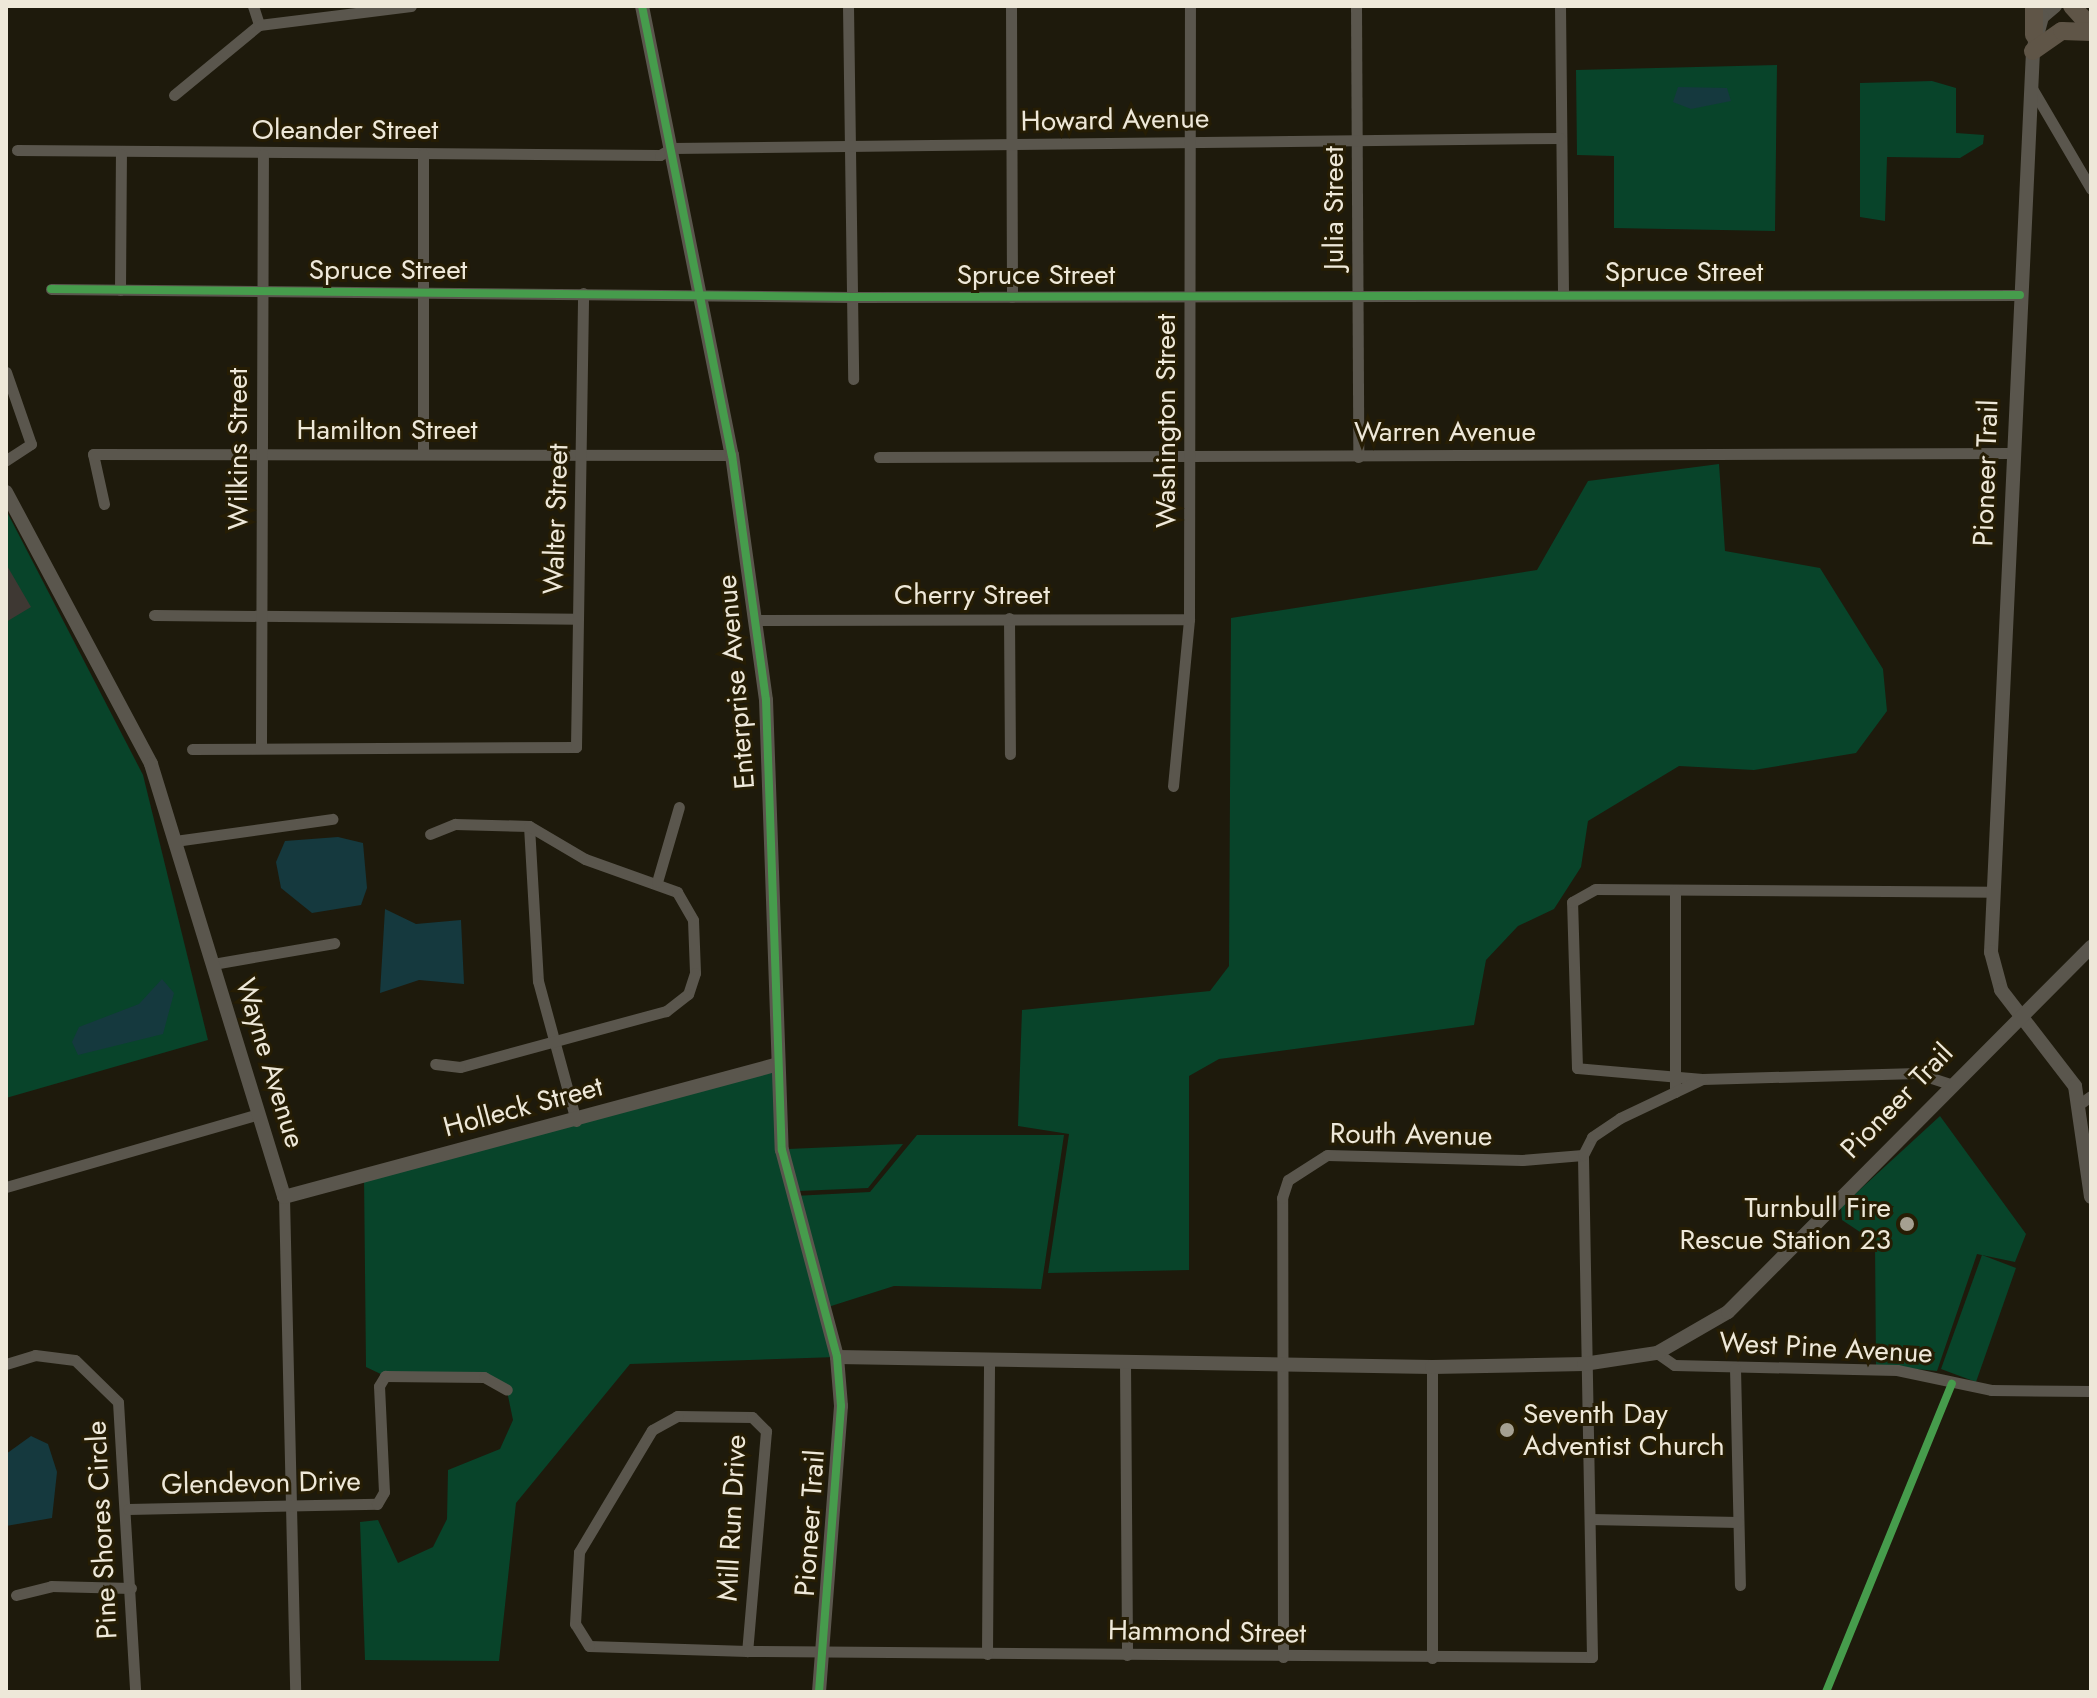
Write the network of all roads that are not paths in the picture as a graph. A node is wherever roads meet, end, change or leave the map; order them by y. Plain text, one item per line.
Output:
1 (253, 6) edge
2 (411, 6) edge
3 (642, 6) edge
4 (848, 6) edge
5 (1011, 6) edge
6 (1190, 6) edge
7 (1356, 6) edge
8 (1560, 6) edge
9 (2034, 6) edge
10 (2055, 6) edge
11 (2072, 6) edge
12 (259, 25) junction
13 (2091, 30) edge
14 (2034, 43) junction
15 (2033, 90) junction
16 (174, 95) dead end
17 (1560, 138) junction
18 (1357, 139) junction
19 (1190, 142) junction
20 (849, 146) junction
21 (1011, 146) junction
22 (672, 148) junction
23 (17, 150) dead end
24 (121, 154) junction
25 (263, 154) junction
26 (423, 154) junction
27 (2091, 189) edge
28 (51, 289) dead end
29 (120, 290) junction
30 (262, 292) junction
31 (422, 292) junction
32 (583, 293) junction
33 (1358, 294) junction
34 (1563, 294) junction
35 (704, 295) junction
36 (2020, 295) junction
37 (853, 297) junction
38 (1012, 297) junction
39 (1191, 298) junction
40 (6, 372) edge
41 (853, 379) dead end
42 (261, 453) junction
43 (583, 453) junction
44 (2012, 453) junction
45 (423, 454) junction
46 (732, 455) junction
47 (1190, 455) junction
48 (879, 457) dead end
49 (1358, 457) junction
50 (6, 460) edge
51 (6, 492) edge
52 (104, 504) dead end
53 (154, 615) dead end
54 (261, 616) junction
55 (1009, 618) junction
56 (577, 619) junction
57 (1189, 619) junction
58 (756, 620) junction
59 (261, 743) junction
60 (192, 749) dead end
61 (1010, 754) dead end
62 (1173, 786) dead end
63 (679, 807) dead end
64 (332, 819) dead end
65 (529, 826) junction
66 (430, 834) dead end
67 (175, 841) junction
68 (657, 882) junction
69 (1675, 891) junction
70 (1994, 892) junction
71 (334, 943) dead end
72 (2091, 947) edge
73 (213, 964) junction
74 (2020, 1014) junction
75 (553, 1044) junction
76 (435, 1064) dead end
77 (775, 1065) junction
78 (1675, 1074) junction
79 (1702, 1079) junction
80 (1950, 1084) junction
81 (1675, 1092) junction
82 (2086, 1099) edge
83 (256, 1115) junction
84 (576, 1121) junction
85 (1583, 1155) junction
86 (6, 1187) edge
87 (284, 1197) junction
88 (2091, 1197) edge
89 (1657, 1353) junction
90 (837, 1357) junction
91 (989, 1359) junction
92 (1125, 1361) junction
93 (6, 1364) edge
94 (1283, 1364) junction
95 (1584, 1364) junction
96 (1432, 1367) junction
97 (1735, 1368) junction
98 (507, 1390) dead end
99 (2091, 1391) edge
100 (128, 1509) junction
101 (293, 1509) junction
102 (1590, 1519) junction
103 (1738, 1522) junction
104 (1740, 1585) dead end
105 (131, 1588) junction
106 (16, 1595) dead end
107 (747, 1651) junction
108 (822, 1652) junction
109 (987, 1654) junction
110 (1127, 1655) junction
111 (1283, 1657) junction
112 (1432, 1658) junction
113 (135, 1692) edge
114 (295, 1692) edge
115 (819, 1692) edge

1 - 12 street
2 - 12 street
3 - 22 street, Enterprise Avenue
4 - 20 street
5 - 21 street
6 - 19 street, Washington Street
7 - 18 street, Julia Street
8 - 17 street
9 - 14 main road
10 - 14 street
11 - 13 main road
12 - 16 street
13 - 14 main road
14 - 15 street, Pioneer Trail
15 - 27 street
15 - 36 street, Pioneer Trail
17 - 18 street, Howard Avenue
17 - 34 street
18 - 19 street, Howard Avenue
18 - 33 street, Julia Street
19 - 21 street, Howard Avenue
19 - 39 street, Washington Street
20 - 21 street, Howard Avenue
20 - 22 street, Howard Avenue
20 - 37 street
21 - 38 street
22 - 26 street, Oleander Street
22 - 35 street, Enterprise Avenue
23 - 24 street, Oleander Street
24 - 25 street, Oleander Street
24 - 29 street
25 - 26 street, Oleander Street
25 - 30 street, Wilkins Street
26 - 31 street
28 - 29 street, Spruce Street
29 - 30 street, Spruce Street
30 - 31 street, Spruce Street
30 - 42 street, Wilkins Street
31 - 32 street, Spruce Street
31 - 45 street
32 - 35 street, Spruce Street
32 - 43 street, Walter Street
33 - 34 street, Spruce Street
33 - 39 street, Spruce Street
33 - 49 street, Julia Street
34 - 36 street, Spruce Street
35 - 37 street, Spruce Street
35 - 46 street, Enterprise Avenue
36 - 44 street, Pioneer Trail
37 - 38 street, Spruce Street
37 - 41 street
38 - 39 street, Spruce Street
39 - 47 street, Washington Street
40 - 50 street
42 - 45 street, Hamilton Street
42 - 52 street, Hamilton Street
42 - 54 street, Wilkins Street
43 - 45 street, Hamilton Street
43 - 46 street, Hamilton Street
43 - 56 street, Walter Street
44 - 49 street, Warren Avenue
44 - 70 street, Pioneer Trail
46 - 58 street, Enterprise Avenue
47 - 48 street, Warren Avenue
47 - 49 street, Warren Avenue
47 - 57 street, Washington Street
51 - 67 street, Wayne Avenue
53 - 54 street
54 - 56 street
54 - 59 street, Wilkins Street
55 - 57 street, Cherry Street
55 - 58 street, Cherry Street
55 - 61 street
56 - 59 street, Walter Street
57 - 62 street, Washington Street
58 - 77 street, Enterprise Avenue
59 - 60 street
63 - 68 street
64 - 67 street
65 - 66 street
65 - 68 street
65 - 75 street
67 - 73 street, Wayne Avenue
68 - 75 street
69 - 70 street
69 - 78 street
69 - 78 street
70 - 74 street, Pioneer Trail
71 - 73 street
72 - 74 street
73 - 83 street, Wayne Avenue
74 - 80 street, Pioneer Trail
74 - 82 street
75 - 76 street
75 - 84 street
77 - 84 street, Holleck Street
77 - 90 street, Enterprise Avenue
78 - 79 street
78 - 81 street
79 - 80 street
79 - 81 street
80 - 89 street, Pioneer Trail
81 - 85 street
82 - 88 street
83 - 86 street
83 - 87 street, Wayne Avenue
84 - 87 street, Holleck Street
85 - 94 street, Routh Avenue
85 - 95 street
87 - 101 street, Wayne Avenue
89 - 95 street, Pioneer Trail
89 - 97 street, West Pine Avenue
90 - 91 street, Pioneer Trail
90 - 108 street, Pioneer Trail
91 - 92 street, Pioneer Trail
91 - 109 street
92 - 94 street, Pioneer Trail
92 - 110 street
93 - 100 street, Pine Shores Circle
94 - 96 street, Pioneer Trail
94 - 111 street, Routh Avenue
95 - 96 street, Pioneer Trail
95 - 102 street
96 - 112 street
97 - 99 street, West Pine Avenue
97 - 103 street
98 - 101 street, Glendevon Drive
100 - 101 street, Glendevon Drive
100 - 105 street, Pine Shores Circle
101 - 114 street, Wayne Avenue
102 - 103 street
102 - 112 street, Hammond Street
103 - 104 street
105 - 106 street
105 - 113 street, Pine Shores Circle
107 - 107 street, Mill Run Drive
107 - 108 street, Mill Run Drive
108 - 109 street, Hammond Street
108 - 115 street, Pioneer Trail
109 - 110 street, Hammond Street
110 - 111 street, Hammond Street
111 - 112 street, Hammond Street

